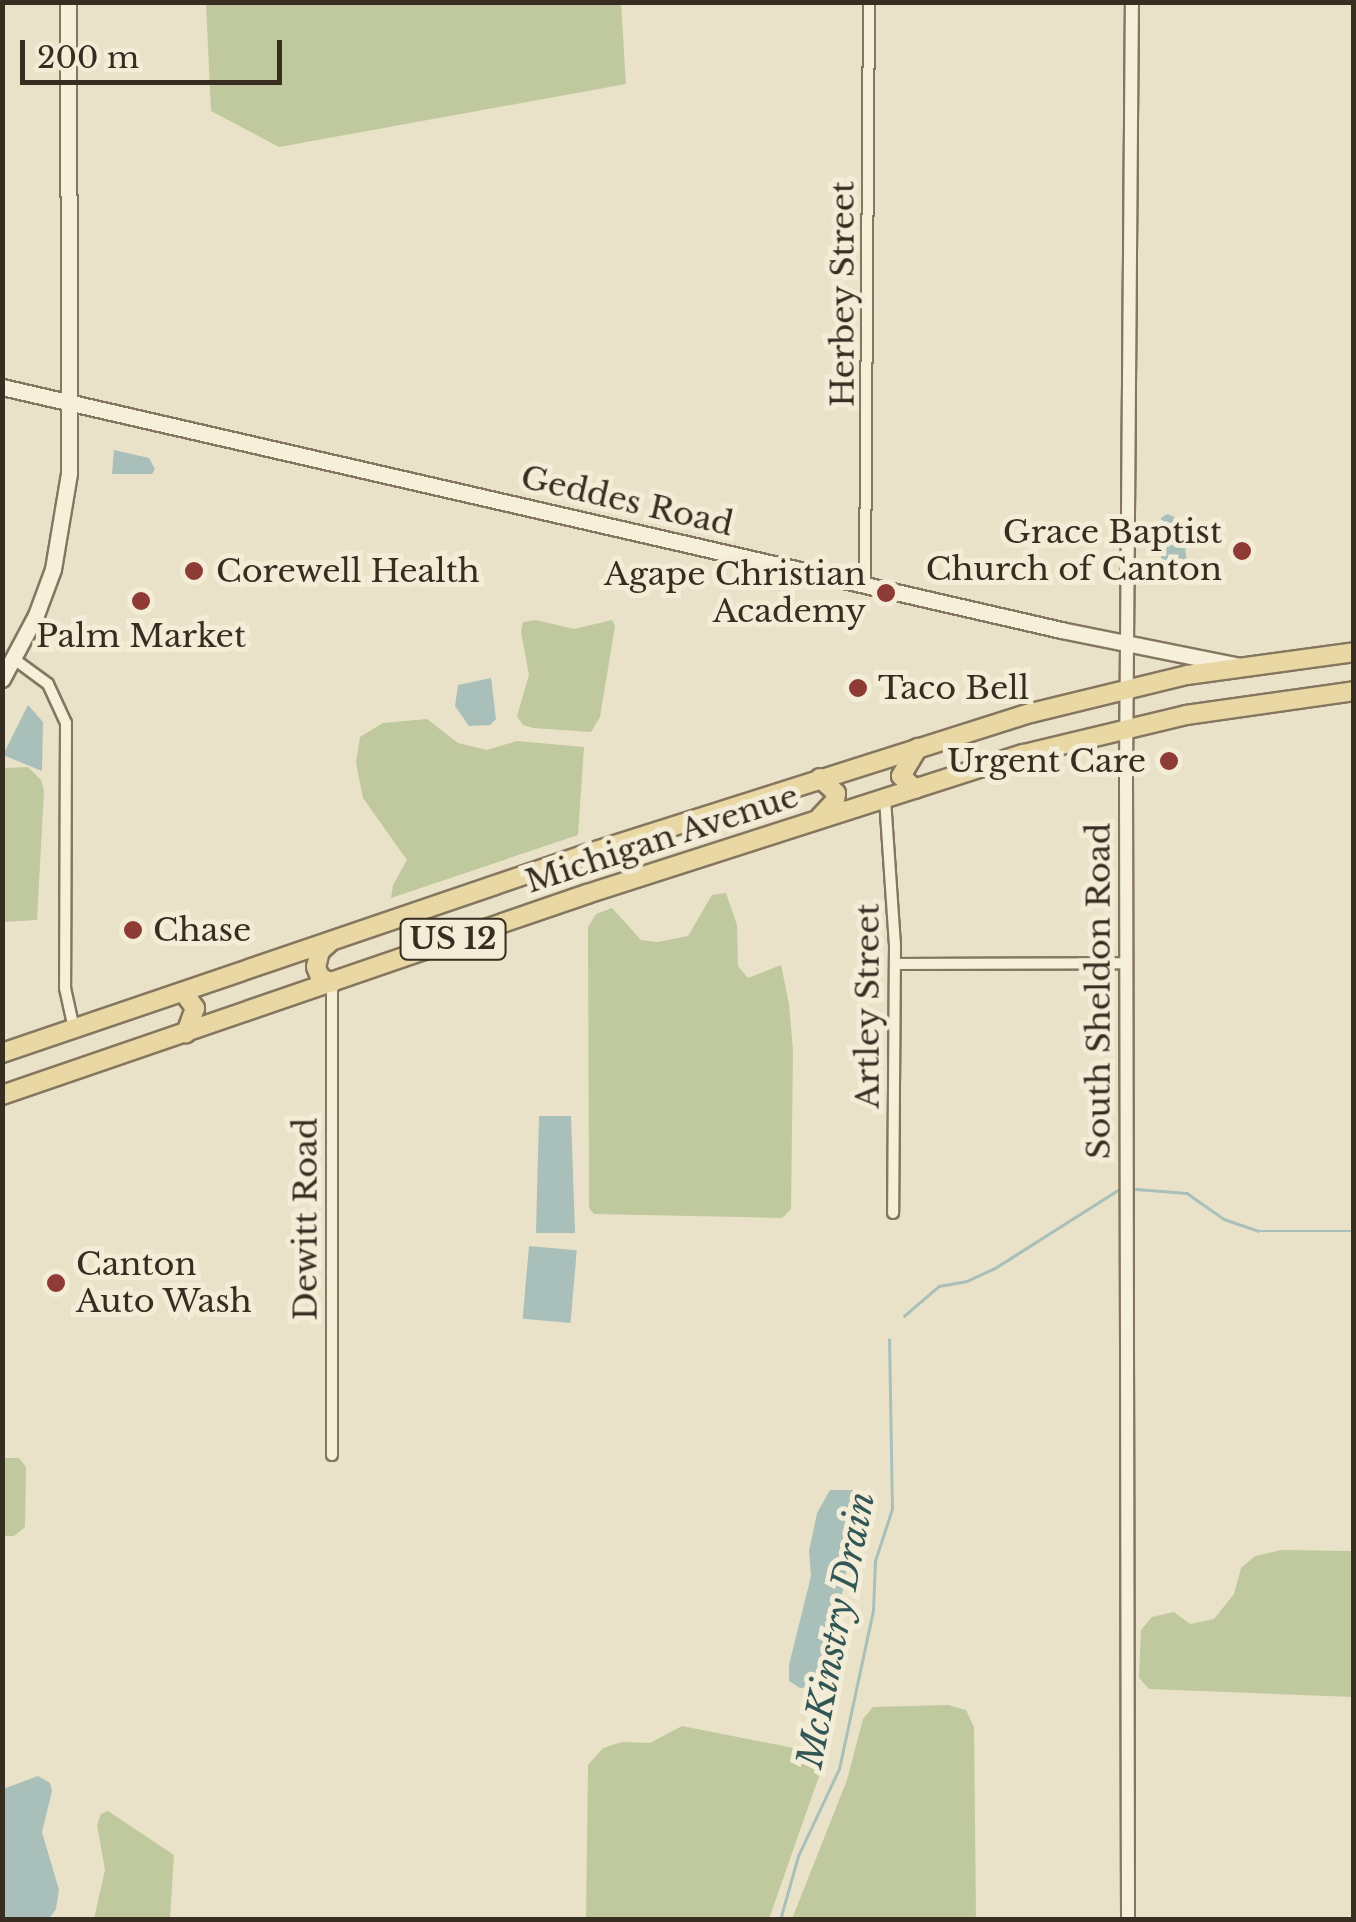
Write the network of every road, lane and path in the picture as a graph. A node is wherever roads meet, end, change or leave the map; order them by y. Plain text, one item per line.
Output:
1 (68, 2) edge
2 (869, 2) edge
3 (1132, 2) edge
4 (2, 387) edge
5 (70, 402) junction
6 (865, 585) junction
7 (1128, 644) junction
8 (1354, 652) edge
9 (14, 659) junction
10 (1240, 666) junction
11 (2, 679) edge
12 (1127, 687) junction
13 (1354, 690) edge
14 (1126, 728) junction
15 (918, 748) junction
16 (820, 778) junction
17 (915, 789) junction
18 (886, 798) junction
19 (816, 820) junction
20 (329, 943) junction
21 (1127, 963) junction
22 (895, 964) junction
23 (332, 984) junction
24 (184, 993) junction
25 (74, 1029) junction
26 (186, 1032) junction
27 (2, 1053) edge
28 (2, 1095) edge
29 (892, 1213) dead end
30 (332, 1456) dead end
31 (1128, 1920) edge

1 - 5 main road
2 - 6 street, Herbey Street
3 - 7 street, South Sheldon Road
4 - 5 main road, Geddes Road
5 - 6 main road, Geddes Road
5 - 9 main road
6 - 7 main road, Geddes Road
7 - 10 main road, Geddes Road
7 - 12 street, South Sheldon Road
8 - 10 main road, Michigan Avenue / US 12
9 - 11 main road
9 - 25 street
10 - 12 main road, Michigan Avenue / US 12
12 - 14 street, South Sheldon Road
12 - 15 main road, Michigan Avenue / US 12
13 - 14 main road, Michigan Avenue / US 12
14 - 17 main road, Michigan Avenue / US 12
14 - 21 street, South Sheldon Road
15 - 16 main road, Michigan Avenue / US 12
15 - 17 main road
16 - 19 main road
16 - 20 main road, Michigan Avenue / US 12
17 - 18 main road, Michigan Avenue / US 12
18 - 19 main road, Michigan Avenue / US 12
18 - 22 street, Artley Street
19 - 23 main road, Michigan Avenue / US 12
20 - 23 main road
20 - 24 main road, Michigan Avenue / US 12
21 - 22 street
21 - 31 street, South Sheldon Road
22 - 29 street, Artley Street
23 - 26 main road, Michigan Avenue / US 12
23 - 30 street, Dewitt Road
24 - 25 main road, Michigan Avenue / US 12
24 - 26 main road
25 - 27 main road, Michigan Avenue / US 12
26 - 28 main road, Michigan Avenue / US 12

